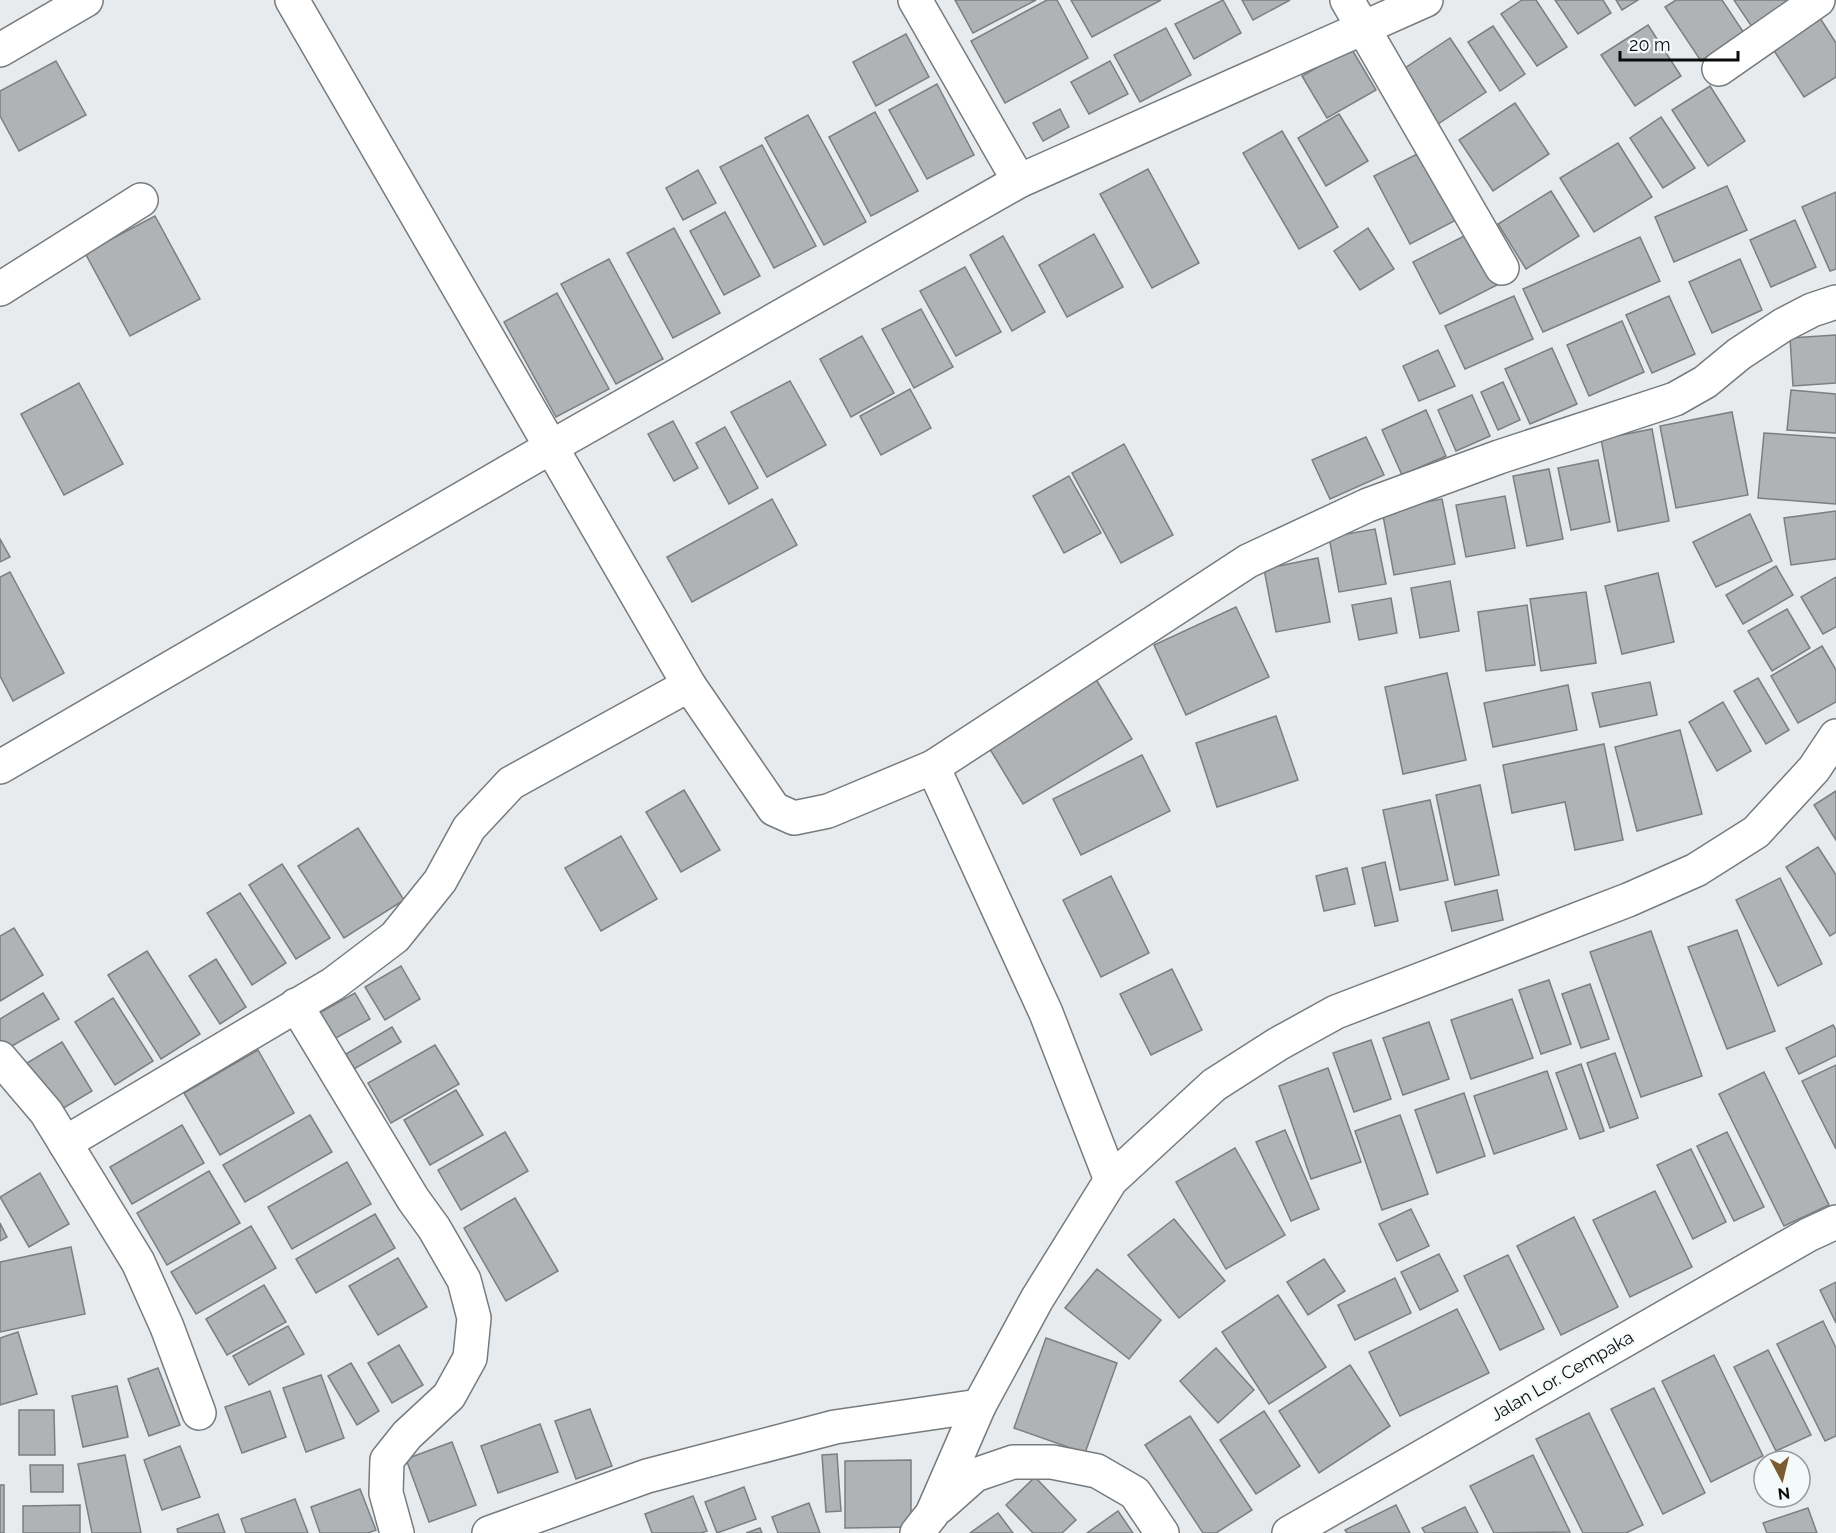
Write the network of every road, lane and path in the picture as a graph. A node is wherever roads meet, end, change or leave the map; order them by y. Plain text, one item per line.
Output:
1 (86, 0) edge
2 (292, 0) edge
3 (915, 0) edge
4 (1347, 0) edge
5 (1426, 0) edge
6 (1818, 0) edge
7 (1362, 30) junction
8 (0, 50) edge
9 (1719, 69) dead end
10 (1019, 181) junction
11 (141, 200) dead end
12 (1502, 268) dead end
13 (0, 289) edge
14 (1836, 302) edge
15 (551, 447) junction
16 (689, 685) junction
17 (1836, 736) edge
18 (0, 767) edge
19 (933, 767) junction
20 (296, 1005) junction
21 (0, 1058) edge
22 (64, 1143) junction
23 (1111, 1180) junction
24 (1836, 1222) edge
25 (979, 1406) junction
26 (199, 1413) dead end
27 (924, 1523) edge
28 (397, 1533) edge
29 (489, 1533) edge
30 (1162, 1533) edge
31 (1289, 1533) edge

1 - 8 street
2 - 15 street
3 - 10 street
4 - 7 street
5 - 7 street
6 - 9 street
7 - 10 street
7 - 12 street
10 - 15 street
11 - 13 street
14 - 19 street
15 - 16 street
15 - 18 street
16 - 19 street
16 - 20 street
17 - 23 street
19 - 23 street
20 - 22 street
20 - 28 street
21 - 22 street
22 - 26 street
23 - 25 street
24 - 31 street, Jalan Lor. Cempaka
25 - 27 street
25 - 29 street
27 - 30 street

